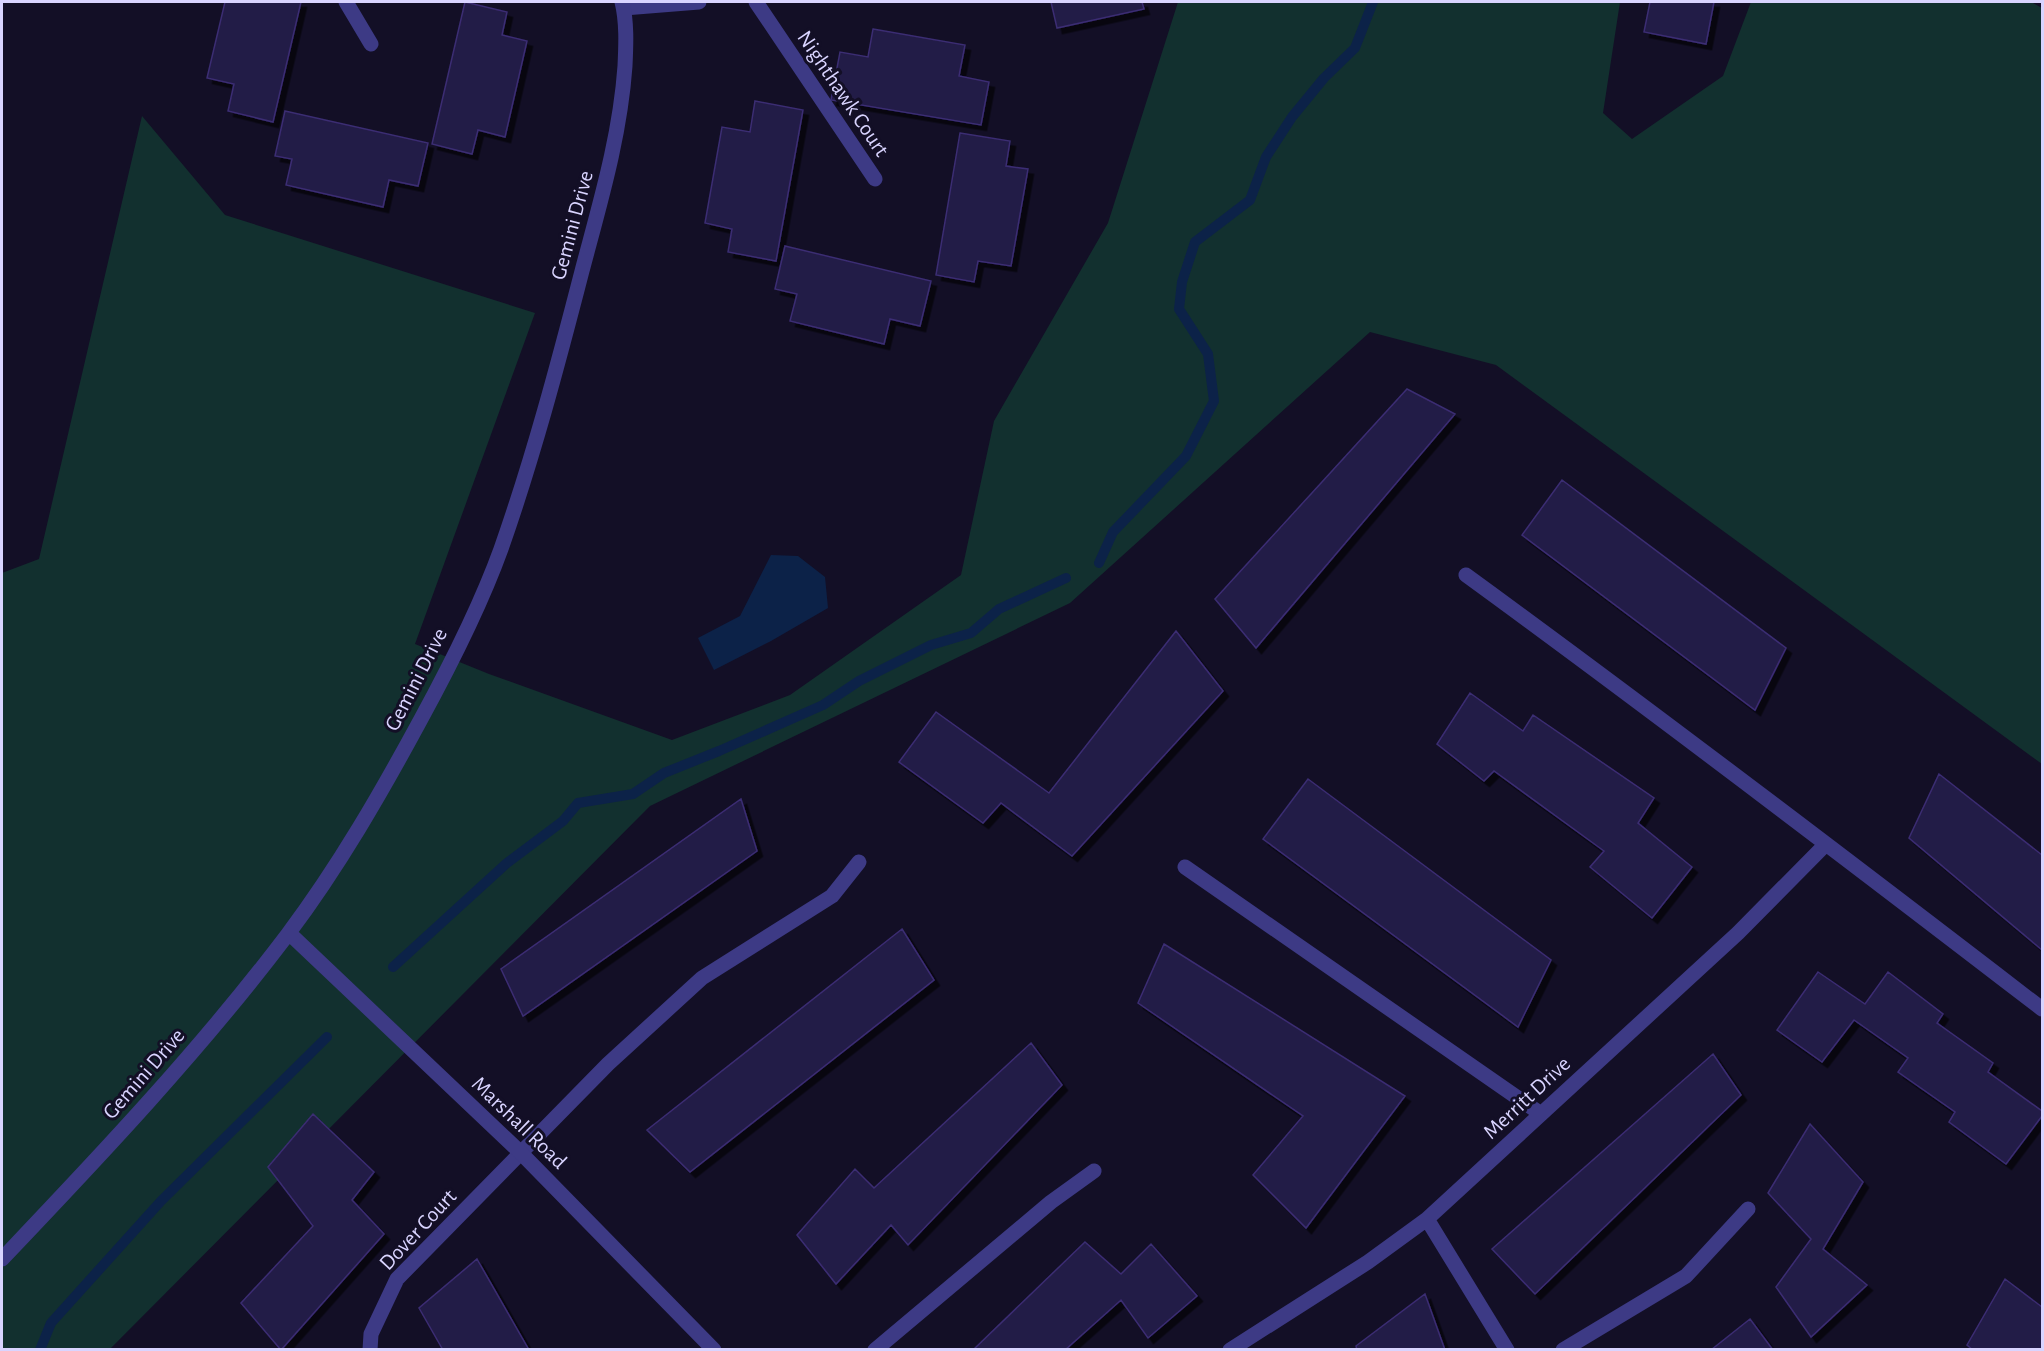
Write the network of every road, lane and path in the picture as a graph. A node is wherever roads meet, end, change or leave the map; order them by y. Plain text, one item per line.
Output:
1 (346, 2) edge
2 (699, 2) edge
3 (756, 2) edge
4 (623, 5) edge
5 (371, 44) dead end
6 (875, 179) dead end
7 (1466, 575) dead end
8 (1826, 844) junction
9 (859, 862) dead end
10 (1185, 867) dead end
11 (289, 933) junction
12 (2043, 1009) edge
13 (1541, 1114) junction
14 (521, 1153) junction
15 (1094, 1171) dead end
16 (1748, 1209) dead end
17 (1427, 1219) junction
18 (2, 1259) edge
19 (370, 1350) edge
20 (714, 1350) edge
21 (875, 1350) edge
22 (1230, 1350) edge
23 (1507, 1350) edge
24 (1563, 1350) edge

1 - 5 street
2 - 4 street
3 - 6 street, Nighthawk Court
4 - 11 street, Gemini Drive
7 - 8 street
8 - 12 street
8 - 13 street, Merritt Drive
9 - 14 street, Dover Court
10 - 13 street
11 - 14 street, Marshall Road
11 - 18 street, Gemini Drive
13 - 17 street, Merritt Drive
14 - 19 street, Dover Court
14 - 20 street, Marshall Road
15 - 21 street
16 - 24 street
17 - 22 street, Merritt Drive
17 - 23 street

